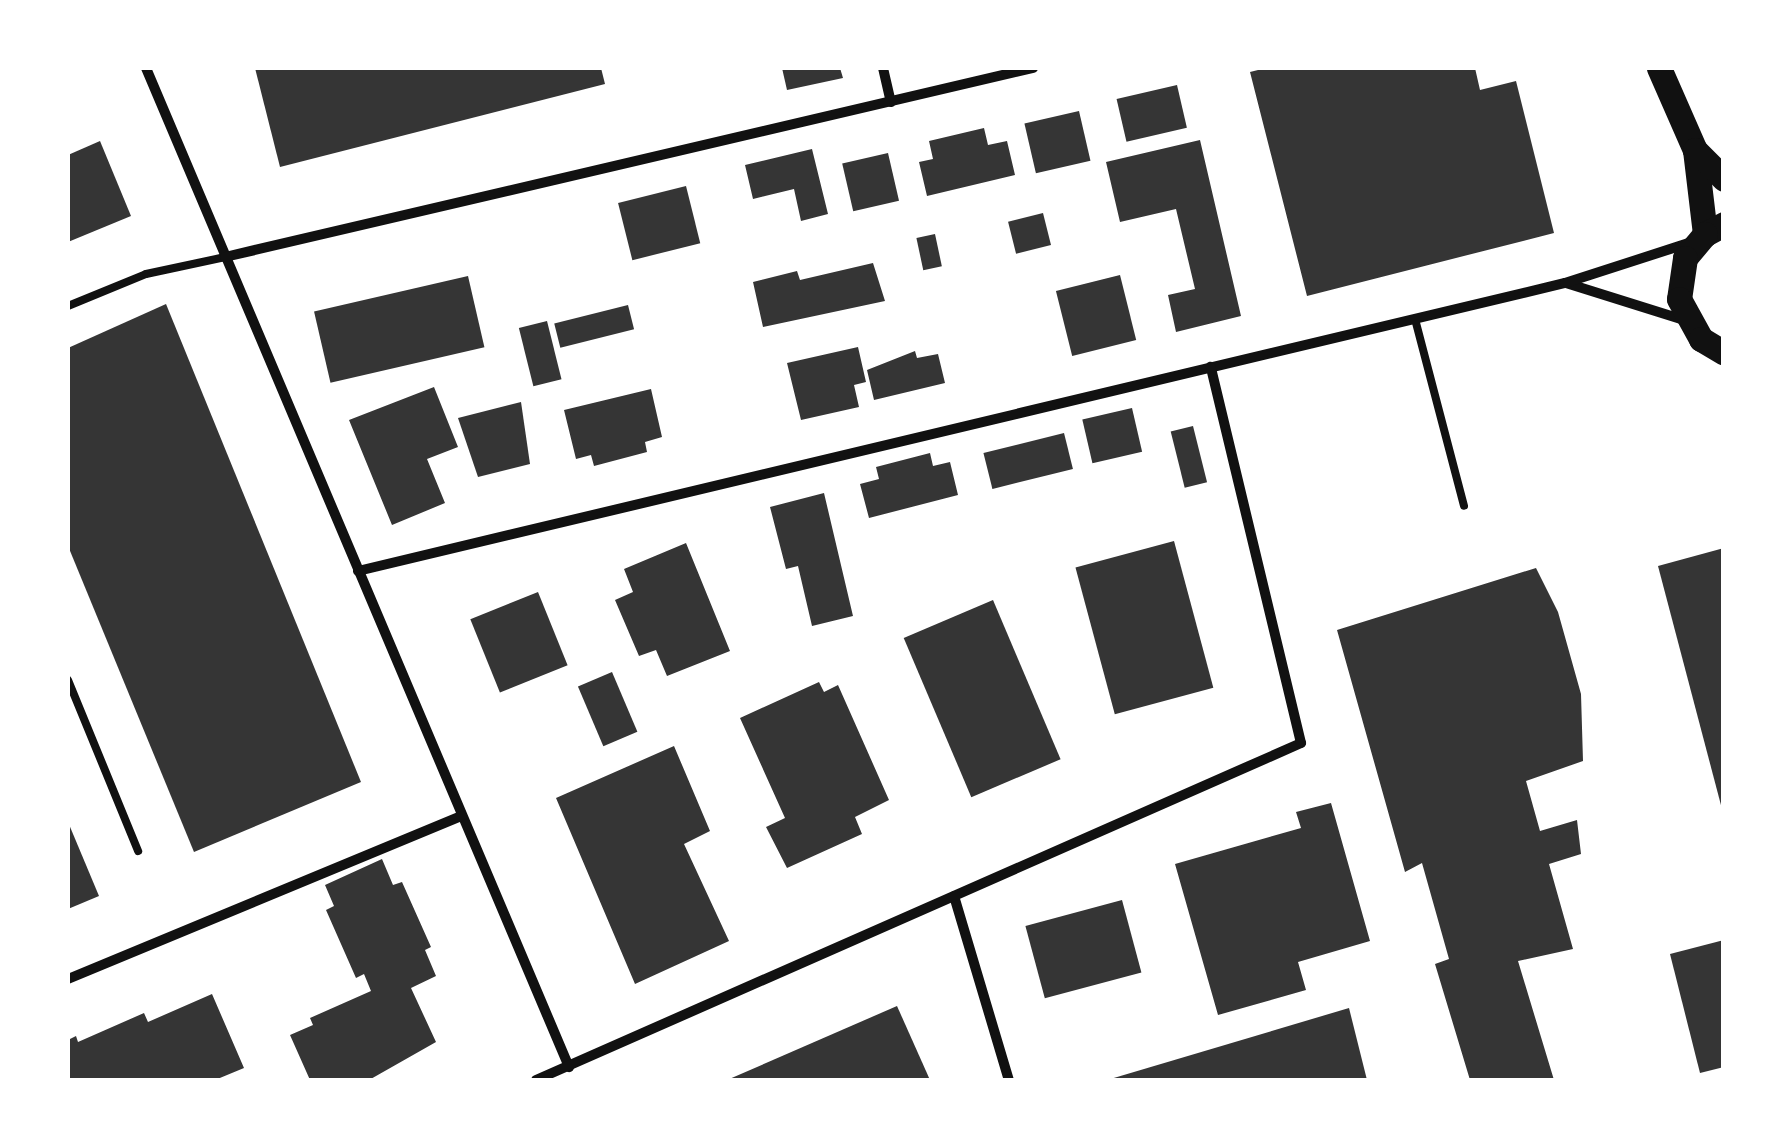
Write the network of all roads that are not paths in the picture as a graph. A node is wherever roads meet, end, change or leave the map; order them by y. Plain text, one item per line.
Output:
1 (146, 68) edge
2 (883, 68) edge
3 (1033, 68) edge
4 (1659, 68) edge
5 (891, 102) junction
6 (1696, 150) junction
7 (1724, 179) edge
8 (1709, 233) edge
9 (226, 257) junction
10 (1565, 283) junction
11 (68, 306) edge
12 (1415, 319) junction
13 (1687, 321) junction
14 (1724, 353) edge
15 (1212, 367) junction
16 (1464, 506) dead end
17 (358, 571) junction
18 (68, 680) edge
19 (462, 816) junction
20 (138, 851) dead end
21 (954, 896) junction
22 (68, 979) edge
23 (569, 1067) junction
24 (536, 1080) edge
25 (1009, 1080) edge

1 - 9 street
2 - 5 street
3 - 5 street
4 - 6 main road
5 - 9 street
6 - 7 main road
6 - 8 main road
8 - 10 street
8 - 13 main road
9 - 11 lane
9 - 17 street
10 - 12 street
10 - 13 street
12 - 15 street
12 - 16 lane
13 - 14 main road
15 - 17 street
15 - 21 street
17 - 19 street
18 - 20 lane
19 - 22 street
19 - 23 street
21 - 23 street
21 - 25 street
23 - 24 street

